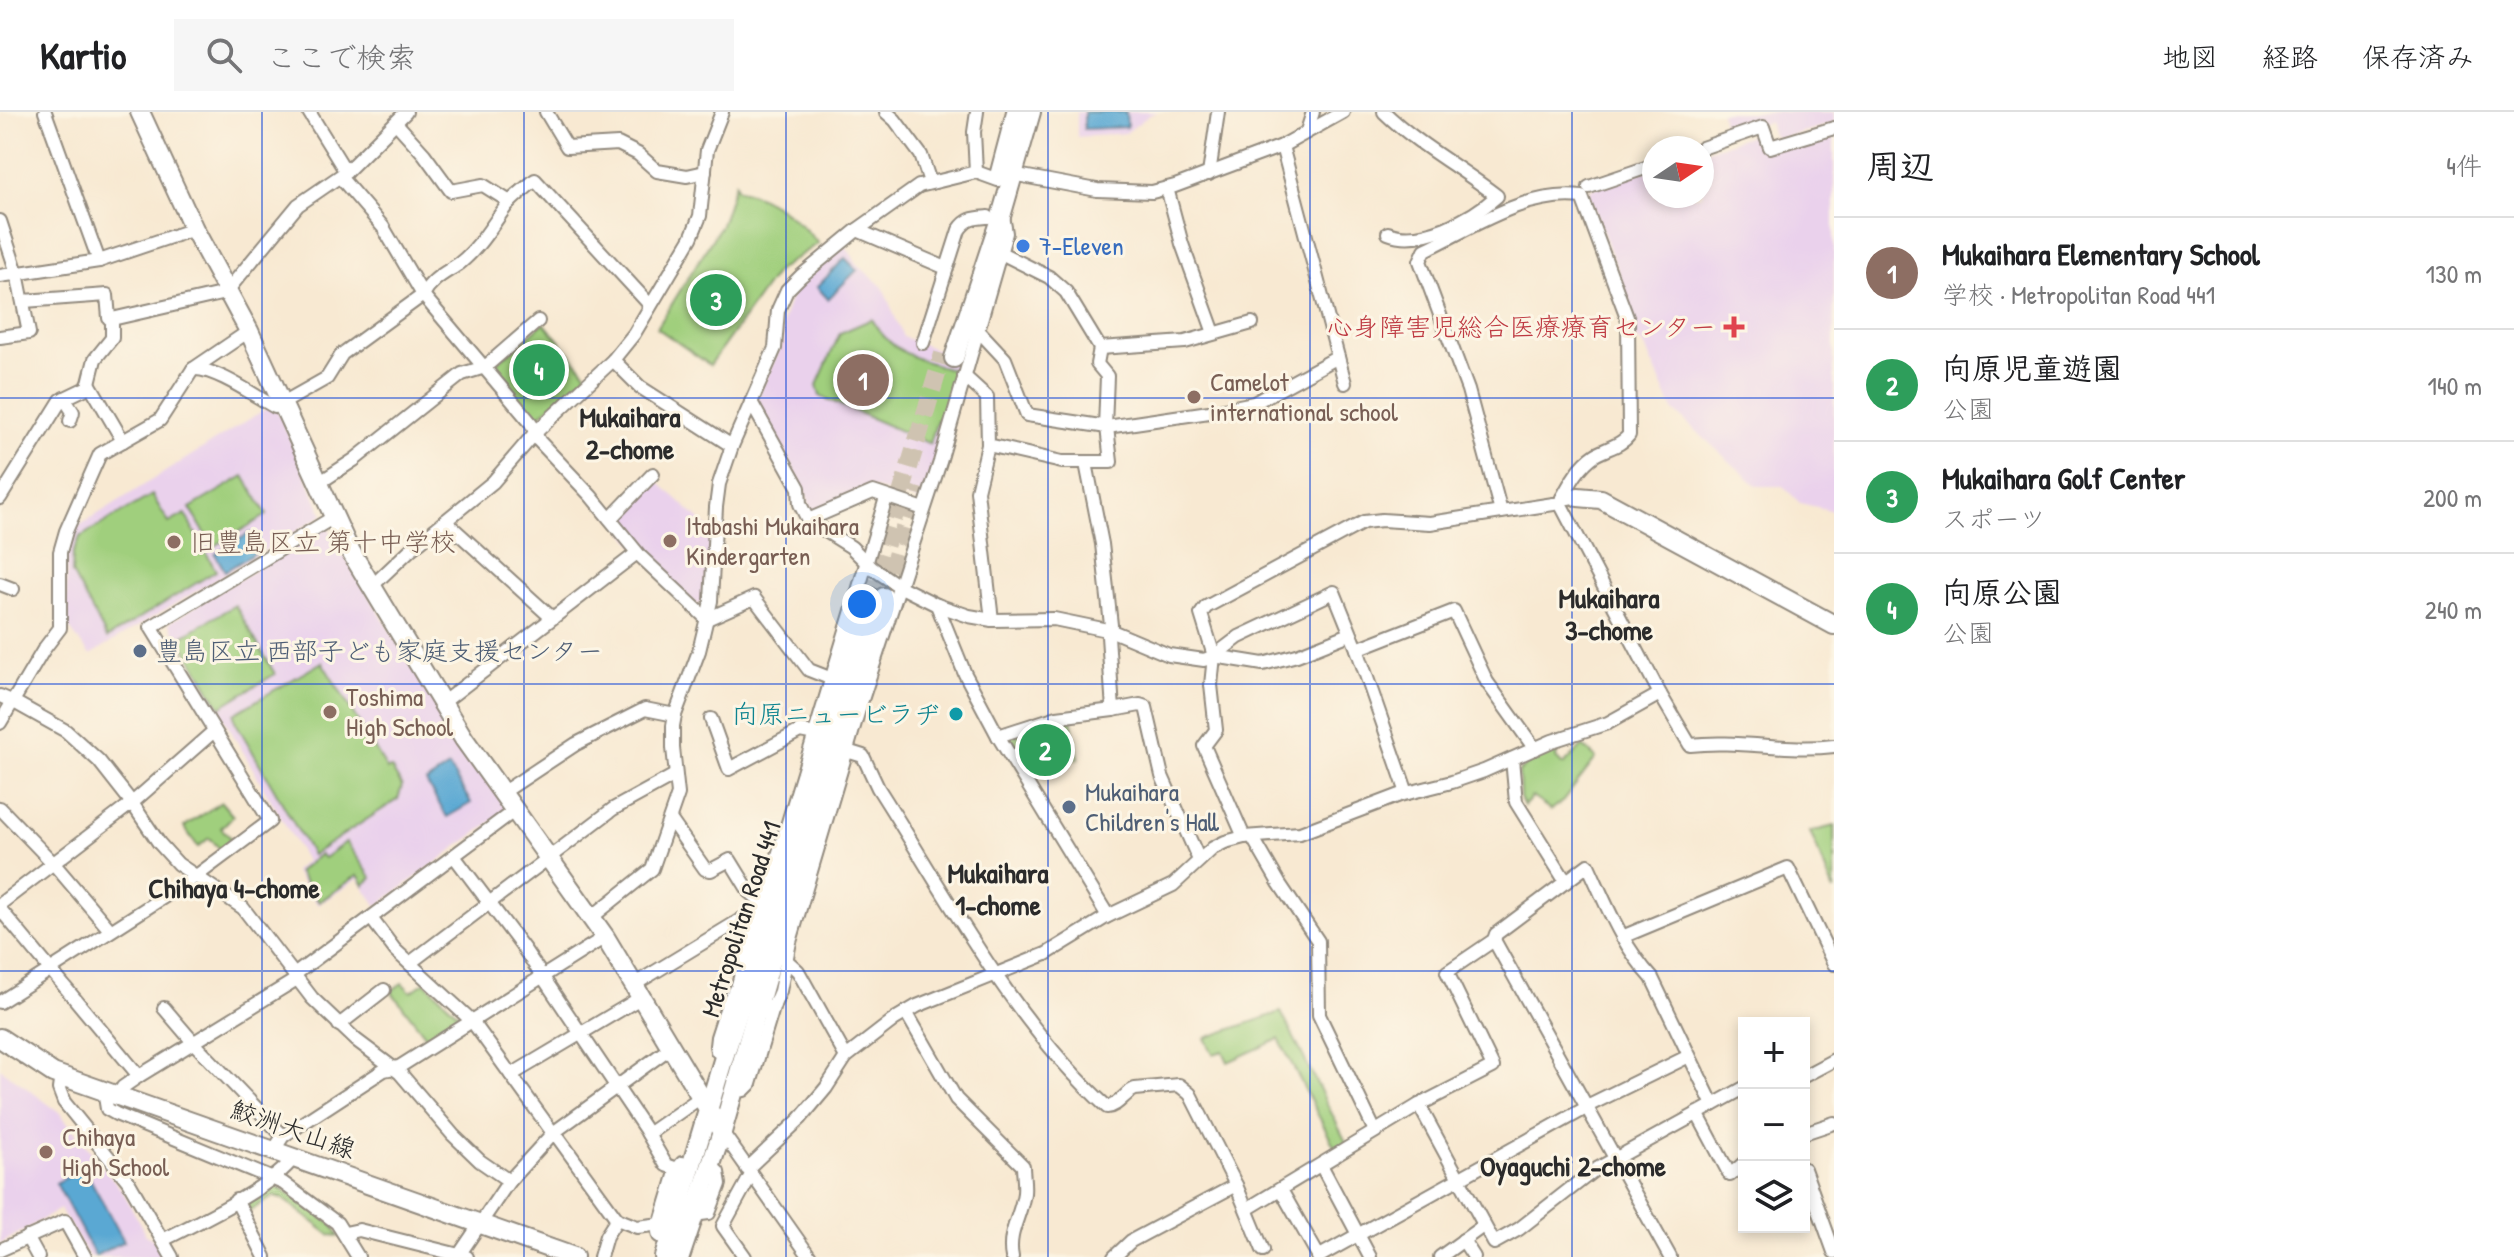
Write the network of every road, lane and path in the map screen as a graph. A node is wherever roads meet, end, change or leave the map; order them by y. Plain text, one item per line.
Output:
1 (45, 112) edge
2 (140, 112) edge
3 (309, 112) edge
4 (406, 112) edge
5 (546, 112) edge
6 (722, 112) edge
7 (886, 112) edge
8 (977, 112) edge
9 (1016, 112) edge
10 (1031, 112) edge
11 (1218, 112) edge
12 (1313, 112) edge
13 (1343, 112) edge
14 (1384, 112) edge
15 (1323, 118) edge
16 (396, 123) junction
17 (1834, 128) edge
18 (1307, 131) junction
19 (1714, 144) edge
20 (1282, 146) junction
21 (1642, 169) edge
22 (705, 172) junction
23 (976, 172) junction
24 (343, 174) junction
25 (1209, 174) junction
26 (1005, 177) junction
27 (930, 182) junction
28 (1589, 187) dead end
29 (1167, 188) junction
30 (510, 202) junction
31 (995, 215) junction
32 (0, 221) edge
33 (194, 229) junction
34 (857, 230) junction
35 (1388, 233) dead end
36 (1001, 253) junction
37 (99, 261) junction
38 (946, 268) junction
39 (17, 273) junction
40 (0, 276) edge
41 (227, 291) junction
42 (423, 295) junction
43 (24, 301) junction
44 (650, 305) junction
45 (112, 319) junction
46 (538, 321) dead end
47 (1252, 323) dead end
48 (978, 330) junction
49 (249, 331) junction
50 (1214, 333) junction
51 (0, 337) edge
52 (923, 343) dead end
53 (1100, 348) junction
54 (949, 356) tunnel mouth
55 (1338, 357) junction
56 (613, 360) junction
57 (485, 367) junction
58 (193, 369) junction
59 (964, 376) junction
60 (89, 383) junction
61 (1345, 383) dead end
62 (64, 398) junction
63 (751, 402) junction
64 (281, 404) junction
65 (70, 421) dead end
66 (1106, 427) junction
67 (535, 433) junction
68 (123, 441) junction
69 (988, 445) junction
70 (732, 446) junction
71 (1086, 463) junction
72 (653, 474) dead end
73 (4, 480) edge
74 (319, 483) junction
75 (0, 498) edge
76 (886, 498) junction
77 (1567, 499) junction
78 (924, 509) junction
79 (1501, 512) junction
80 (334, 517) junction
81 (610, 519) junction
82 (808, 520) junction
83 (445, 521) junction
84 (637, 553) junction
85 (867, 562) junction
86 (371, 587) junction
87 (884, 593) junction
88 (937, 605) junction
89 (551, 617) junction
90 (707, 619) junction
91 (992, 620) junction
92 (1834, 625) edge
93 (1109, 630) junction
94 (1350, 634) junction
95 (1357, 649) junction
96 (1214, 656) junction
97 (832, 679) junction
98 (1660, 694) junction
99 (0, 696) edge
100 (14, 702) junction
101 (441, 704) junction
102 (1113, 710) junction
103 (675, 715) junction
104 (711, 719) dead end
105 (0, 723) edge
106 (214, 731) junction
107 (815, 734) junction
108 (998, 736) junction
109 (1834, 746) edge
110 (1535, 749) junction
111 (847, 751) junction
112 (1512, 759) junction
113 (675, 775) junction
114 (502, 793) junction
115 (1407, 793) junction
116 (132, 803) junction
117 (0, 808) edge
118 (515, 810) junction
119 (670, 819) junction
120 (1249, 837) junction
121 (454, 856) junction
122 (550, 858) junction
123 (1199, 860) junction
124 (54, 864) junction
125 (195, 877) junction
126 (1566, 882) junction
127 (768, 899) junction
128 (489, 904) junction
129 (0, 907) edge
130 (1108, 916) junction
131 (592, 917) junction
132 (371, 918) junction
133 (753, 922) junction
134 (110, 930) junction
135 (605, 937) junction
136 (1622, 937) junction
137 (1494, 940) junction
138 (786, 960) junction
139 (410, 963) junction
140 (1834, 964) edge
141 (51, 970) junction
142 (996, 973) junction
143 (296, 977) junction
144 (542, 977) junction
145 (384, 990) dead end
146 (638, 990) junction
147 (0, 1002) edge
148 (774, 1005) junction
149 (164, 1008) dead end
150 (906, 1012) junction
151 (756, 1016) junction
152 (472, 1021) junction
153 (339, 1025) junction
154 (580, 1033) junction
155 (0, 1038) edge
156 (193, 1042) junction
157 (670, 1048) junction
158 (1689, 1056) junction
159 (724, 1057) junction
160 (846, 1057) junction
161 (1834, 1060) edge
162 (392, 1068) junction
163 (1810, 1073) edge
164 (61, 1075) junction
165 (511, 1075) junction
166 (139, 1076) junction
167 (617, 1087) junction
168 (1742, 1089) edge
169 (111, 1092) junction
170 (733, 1093) junction
171 (706, 1103) junction
172 (1419, 1105) junction
173 (1713, 1105) junction
174 (1586, 1108) junction
175 (1697, 1113) junction
176 (1834, 1123) edge
177 (1375, 1131) junction
178 (1810, 1131) edge
179 (722, 1132) junction
180 (554, 1133) junction
181 (648, 1134) junction
182 (278, 1143) junction
183 (294, 1157) junction
184 (1615, 1157) junction
185 (694, 1165) junction
186 (1321, 1165) junction
187 (1738, 1168) edge
188 (749, 1172) junction
189 (272, 1178) junction
190 (1457, 1179) junction
191 (509, 1181) junction
192 (1236, 1185) junction
193 (1810, 1186) edge
194 (1281, 1190) junction
195 (236, 1200) junction
196 (1247, 1209) junction
197 (617, 1219) junction
198 (479, 1223) junction
199 (1483, 1226) junction
200 (345, 1233) junction
201 (1358, 1235) junction
202 (27, 1237) junction
203 (163, 1240) junction
204 (665, 1240) edge
205 (1463, 1240) junction
206 (0, 1250) edge
207 (1263, 1250) dead end
208 (1834, 1252) edge
209 (169, 1256) edge
210 (463, 1256) edge
211 (38, 1257) edge
212 (85, 1257) edge
213 (265, 1257) edge
214 (358, 1257) edge
215 (574, 1257) edge
216 (600, 1257) edge
217 (680, 1257) edge
218 (745, 1257) edge
219 (810, 1257) edge
220 (1012, 1257) edge
221 (1114, 1257) edge
222 (1318, 1257) edge
223 (1370, 1257) edge
224 (1440, 1257) edge
225 (1474, 1257) edge
226 (1670, 1257) edge

1 - 37 street
2 - 33 main road
3 - 24 street
4 - 16 street
5 - 22 street
6 - 22 street
7 - 27 street
8 - 23 street
9 - 26 main road
10 - 26 main road
11 - 25 street
12 - 18 street
13 - 15 street
14 - 35 street
15 - 18 street
16 - 24 street
16 - 30 street
17 - 19 street
18 - 20 street
20 - 25 street
20 - 55 street
21 - 28 street
22 - 44 street
23 - 26 street
23 - 27 street
24 - 41 street
24 - 42 street
25 - 29 street
26 - 29 street
26 - 31 main road
27 - 34 street
29 - 50 street
30 - 42 street
30 - 44 street
31 - 36 street
31 - 38 street
31 - 54 main road
32 - 39 street
33 - 37 street
33 - 41 main road
34 - 38 street
34 - 63 street
36 - 48 street
36 - 53 street
37 - 39 street
38 - 52 street
39 - 40 street
39 - 43 street
41 - 45 street
41 - 49 main road
42 - 57 street
42 - 64 street
43 - 45 street
43 - 51 street
44 - 56 street
45 - 60 street
46 - 57 street
47 - 50 street
48 - 59 street
48 - 66 street
49 - 58 street
49 - 64 main road
50 - 53 street
53 - 66 street
55 - 61 street
55 - 66 street
56 - 67 street
56 - 70 street
57 - 67 street
57 - 74 street
58 - 64 street
58 - 68 street
59 - 69 street
59 - 78 street
60 - 62 street
60 - 68 street
62 - 65 street
62 - 73 street
63 - 70 street
63 - 82 street
64 - 74 main road
66 - 71 street
67 - 81 street
67 - 83 street
68 - 100 street
69 - 71 street
69 - 91 street
70 - 90 street
71 - 93 street
72 - 81 street
73 - 75 street
74 - 80 main road
76 - 78 street
76 - 82 street
76 - 85 street
77 - 79 street
77 - 79 street
77 - 92 main road
77 - 98 street
78 - 87 street
79 - 96 street
80 - 86 main road
80 - 106 street
81 - 84 street
82 - 85 street
83 - 86 street
83 - 89 street
84 - 89 street
84 - 90 street
85 - 87 street
85 - 97 street
86 - 101 main road
87 - 88 street
87 - 111 street
87 - 127 main road, Metropolitan Road 441
87 - 151 main road, Metropolitan Road 441
88 - 91 street
88 - 108 street
89 - 101 street
90 - 97 street
90 - 103 street
91 - 93 street
93 - 96 street
93 - 102 street
94 - 95 street
94 - 96 street
94 - 96 street
95 - 110 street
95 - 115 street
96 - 120 street
97 - 107 street
98 - 109 street
98 - 110 street
99 - 100 street
100 - 105 street
100 - 116 street
101 - 114 main road
102 - 108 street
102 - 123 street
103 - 113 street
103 - 114 street
104 - 107 street
106 - 116 street
106 - 125 street
107 - 127 street
108 - 130 street
110 - 112 street
111 - 138 street
111 - 142 street
112 - 115 street
112 - 126 street
113 - 119 street
113 - 122 street
114 - 118 main road
115 - 120 street
116 - 124 street
116 - 125 street
117 - 124 street
118 - 121 street
118 - 122 main road
119 - 127 street
119 - 131 street
120 - 123 street
120 - 177 street
121 - 128 street
121 - 132 street
122 - 128 street
122 - 131 main road
123 - 130 street
124 - 129 street
124 - 134 street
125 - 134 street
125 - 143 street
126 - 136 street
126 - 137 street
127 - 133 street
127 - 159 main road, Metropolitan Road 441
128 - 139 street
128 - 144 street
129 - 141 street
130 - 142 street
131 - 135 main road
132 - 139 street
132 - 143 street
133 - 146 street
133 - 159 street
134 - 141 street
135 - 144 street
135 - 146 main road
136 - 140 street
136 - 158 street
137 - 172 street
137 - 174 street
138 - 148 street
138 - 160 street
139 - 152 street
141 - 147 street
141 - 166 street
142 - 150 street
142 - 192 street
143 - 153 street
143 - 156 street
144 - 152 street
144 - 154 street
145 - 153 street
146 - 154 street
146 - 157 main road
148 - 151 street
148 - 170 street
149 - 156 street
150 - 160 street
150 - 220 street
151 - 170 main road, Metropolitan Road 441
152 - 162 street
152 - 165 street
153 - 162 street
154 - 165 street
154 - 167 street
155 - 164 main road, 鮫洲大山線
156 - 166 street
156 - 182 street
157 - 167 street
157 - 171 main road
158 - 173 street
158 - 174 street
159 - 171 main road, Metropolitan Road 441
160 - 188 street
161 - 163 street
162 - 182 street
162 - 191 street
164 - 169 main road, 鮫洲大山線
164 - 203 street
165 - 180 street
166 - 169 street
167 - 180 street
167 - 181 street
168 - 173 street
169 - 182 main road, 鮫洲大山線
169 - 189 street
170 - 179 main road, Metropolitan Road 441
171 - 179 main road
171 - 181 street
171 - 185 main road, Metropolitan Road 441
172 - 177 street
172 - 190 street
173 - 175 street
174 - 184 street
174 - 190 street
175 - 184 street
175 - 187 street
176 - 178 street
177 - 186 street
179 - 185 main road, Metropolitan Road 441
179 - 188 street
180 - 191 street
180 - 197 street
181 - 185 street
182 - 183 main road, 鮫洲大山線
183 - 189 street
183 - 198 main road, 鮫洲大山線
184 - 199 street
184 - 226 street
185 - 204 main road, Metropolitan Road 441
185 - 217 main road, Metropolitan Road 441
186 - 194 street
186 - 201 street
188 - 218 street
188 - 219 street
189 - 195 street
189 - 200 street
190 - 199 street
190 - 201 street
191 - 198 street
192 - 196 street
192 - 221 street
193 - 208 street
194 - 196 street
194 - 222 street
195 - 203 street
195 - 213 street
196 - 207 street
197 - 204 street
197 - 216 street
198 - 210 street
198 - 215 main road, 鮫洲大山線
199 - 205 street
200 - 210 street
200 - 214 street
201 - 222 street
201 - 223 street
202 - 206 street
202 - 211 street
202 - 212 street
203 - 209 street
205 - 224 street
205 - 225 street

